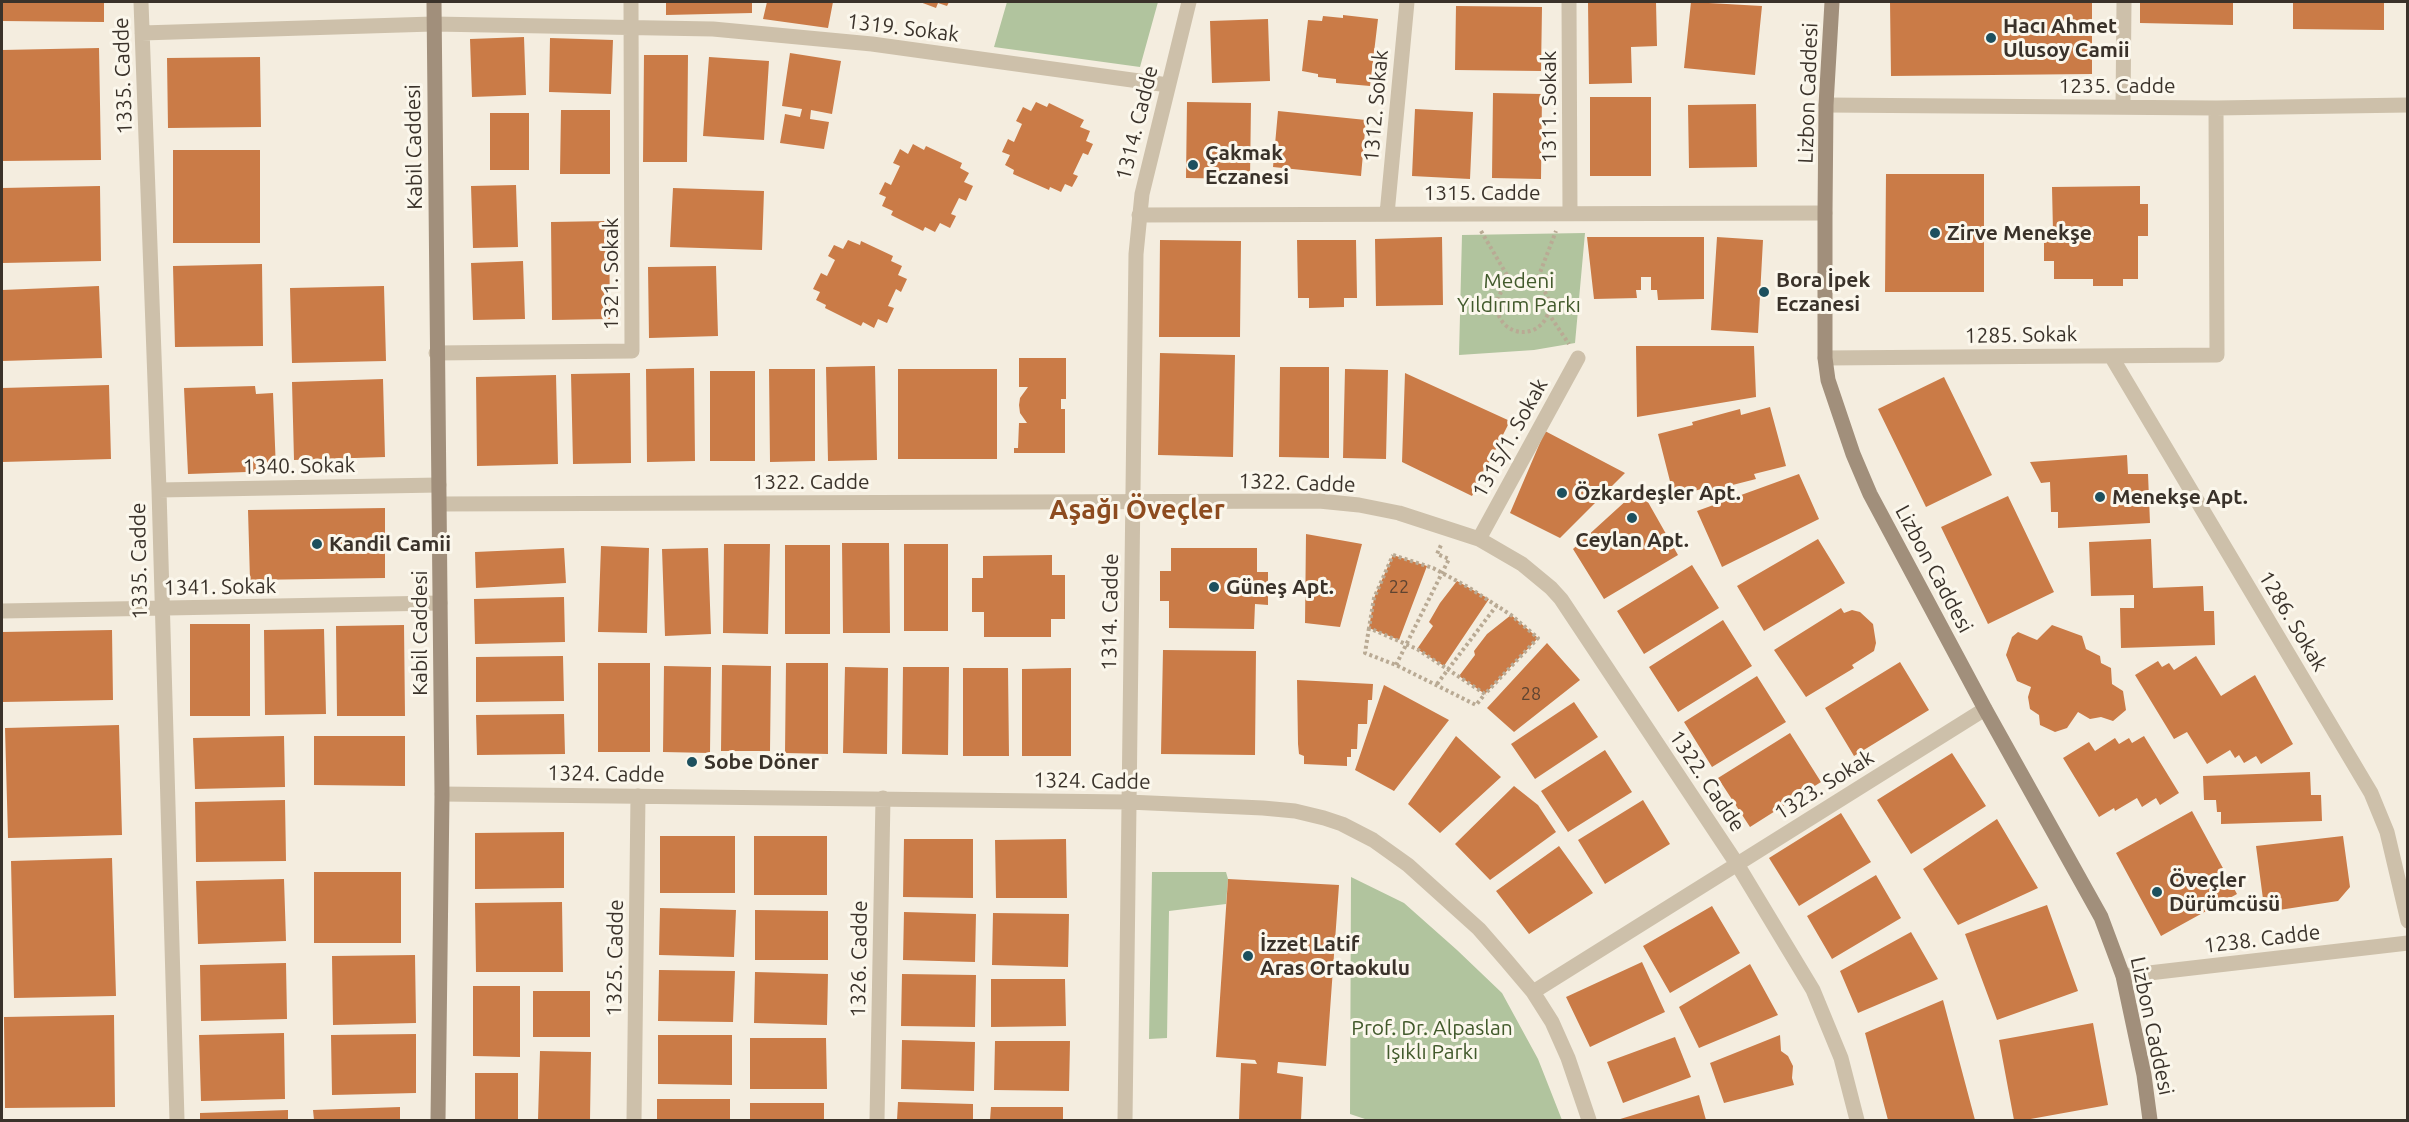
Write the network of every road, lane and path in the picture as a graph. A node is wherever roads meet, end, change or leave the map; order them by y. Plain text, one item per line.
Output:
1 (141, 2) edge
2 (434, 2) edge
3 (631, 2) edge
4 (1189, 2) edge
5 (1407, 2) edge
6 (1569, 2) edge
7 (1833, 2) edge
8 (2124, 2) edge
9 (434, 24) junction
10 (631, 27) junction
11 (142, 33) junction
12 (1168, 85) junction
13 (1826, 105) junction
14 (2408, 105) edge
15 (2123, 107) junction
16 (2216, 108) junction
17 (1566, 213) junction
18 (1825, 213) junction
19 (1387, 214) junction
20 (1470, 214) junction
21 (1139, 215) junction
22 (1510, 282) junction
23 (1536, 283) junction
24 (1548, 313) junction
25 (436, 353) junction
26 (2111, 356) junction
27 (1578, 358) joint
28 (1825, 358) junction
29 (439, 485) junction
30 (159, 490) junction
31 (1132, 502) junction
32 (440, 504) junction
33 (1448, 528) junction
34 (1479, 539) junction
35 (1442, 573) junction
36 (440, 603) junction
37 (1497, 605) junction
38 (161, 609) junction
39 (2, 611) edge
40 (1369, 628) junction
41 (1407, 644) junction
42 (1396, 665) junction
43 (1448, 669) junction
44 (1437, 684) junction
45 (1485, 694) junction
46 (1985, 709) junction
47 (442, 794) junction
48 (638, 796) junction
49 (883, 798) junction
50 (1128, 802) junction
51 (1737, 864) junction
52 (2408, 921) edge
53 (2408, 943) edge
54 (2123, 976) junction
55 (1533, 992) junction
56 (177, 1120) edge
57 (438, 1120) edge
58 (634, 1120) edge
59 (877, 1120) edge
60 (1125, 1120) edge
61 (1589, 1120) edge
62 (1857, 1120) edge
63 (2150, 1120) edge

1 - 11 street, 1335. Cadde
2 - 9 main road, Kabil Caddesi
3 - 10 street, 1321. Sokak
4 - 12 street, 1314. Cadde
5 - 19 street, 1312. Sokak
6 - 17 street, 1311. Sokak
7 - 13 main road, Lizbon Caddesi
8 - 15 street
9 - 10 street, 1319. Sokak
9 - 11 street, 1319. Sokak
9 - 25 main road, Kabil Caddesi
10 - 12 street, 1319. Sokak
10 - 25 street, 1321. Sokak
11 - 30 street, 1335. Cadde
12 - 21 street, 1314. Cadde
13 - 15 street, 1235. Cadde
13 - 18 main road, Lizbon Caddesi
14 - 16 street, 1235. Cadde
15 - 16 street, 1235. Cadde
16 - 26 street, 1285. Sokak
17 - 18 street, 1315. Cadde
17 - 20 street, 1315. Cadde
17 - 23 path
18 - 28 main road, Lizbon Caddesi
19 - 20 street, 1315. Cadde
19 - 21 street, 1315. Cadde
20 - 22 path
21 - 31 street, 1314. Cadde
22 - 23 path
22 - 24 path
23 - 24 path
24 - 27 path
25 - 29 main road, Kabil Caddesi
26 - 28 street, 1285. Sokak
26 - 52 street, 1286. Sokak
27 - 34 street, 1315/1. Sokak
28 - 46 main road, Lizbon Caddesi
29 - 30 street, 1340. Sokak
29 - 32 main road, Kabil Caddesi
30 - 38 street, 1335. Cadde
31 - 32 street, 1322. Cadde
31 - 33 street, 1322. Cadde
31 - 50 street, 1314. Cadde
32 - 36 main road, Kabil Caddesi
33 - 34 street, 1322. Cadde
33 - 35 path
34 - 51 street, 1322. Cadde
35 - 37 path
35 - 40 path
35 - 41 path
36 - 38 street, 1341. Sokak
36 - 47 main road, Kabil Caddesi
37 - 43 path
37 - 45 path
38 - 39 street, 1341. Sokak
38 - 56 street, 1335. Cadde
40 - 41 path
40 - 42 path
41 - 42 path
41 - 43 path
42 - 44 path
43 - 44 path
43 - 45 path
44 - 45 path
46 - 51 street, 1323. Sokak
46 - 54 main road, Lizbon Caddesi
47 - 48 street, 1324. Cadde
47 - 57 main road, Kabil Caddesi
48 - 49 street, 1324. Cadde
48 - 58 street, 1325. Cadde
49 - 50 street, 1324. Cadde
49 - 59 street, 1326. Cadde
50 - 55 street, 1324. Cadde
50 - 60 street, 1314. Cadde
51 - 55 street, 1323. Sokak
51 - 62 street, 1322. Cadde
53 - 54 street, 1238. Cadde
54 - 63 main road, Lizbon Caddesi
55 - 61 street, 1324. Cadde

